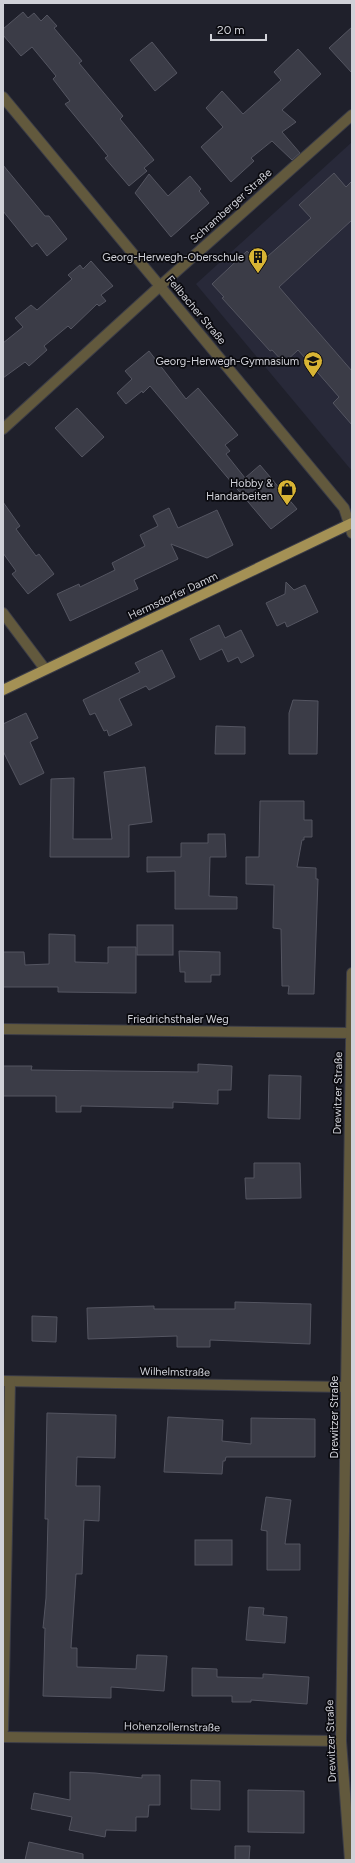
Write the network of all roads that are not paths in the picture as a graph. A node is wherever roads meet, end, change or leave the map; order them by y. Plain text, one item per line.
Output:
1 (3, 97) edge
2 (352, 115) edge
3 (160, 286) junction
4 (3, 429) edge
5 (351, 527) edge
6 (3, 613) edge
7 (45, 669) junction
8 (3, 690) edge
9 (352, 973) edge
10 (3, 1029) edge
11 (352, 1032) edge
12 (6, 1382) edge
13 (346, 1387) junction
14 (349, 1524) edge
15 (3, 1730) edge
16 (3, 1737) edge
17 (342, 1742) junction
18 (350, 1860) edge

1 - 3 street, Fellbacher Straße
2 - 3 street, Schramberger Straße
3 - 4 street, Schramberger Straße
3 - 5 street, Fellbacher Straße
5 - 7 main road, Hermsdorfer Damm
6 - 7 street
7 - 8 main road, Hermsdorfer Damm
9 - 11 street, Drewitzer Straße
10 - 11 street, Friedrichsthaler Weg
11 - 13 street, Drewitzer Straße
12 - 13 street, Wilhelmstraße
12 - 15 street
13 - 14 street, Drewitzer Straße
14 - 17 street, Drewitzer Straße
16 - 17 street, Hohenzollernstraße
17 - 18 street, Drewitzer Straße

